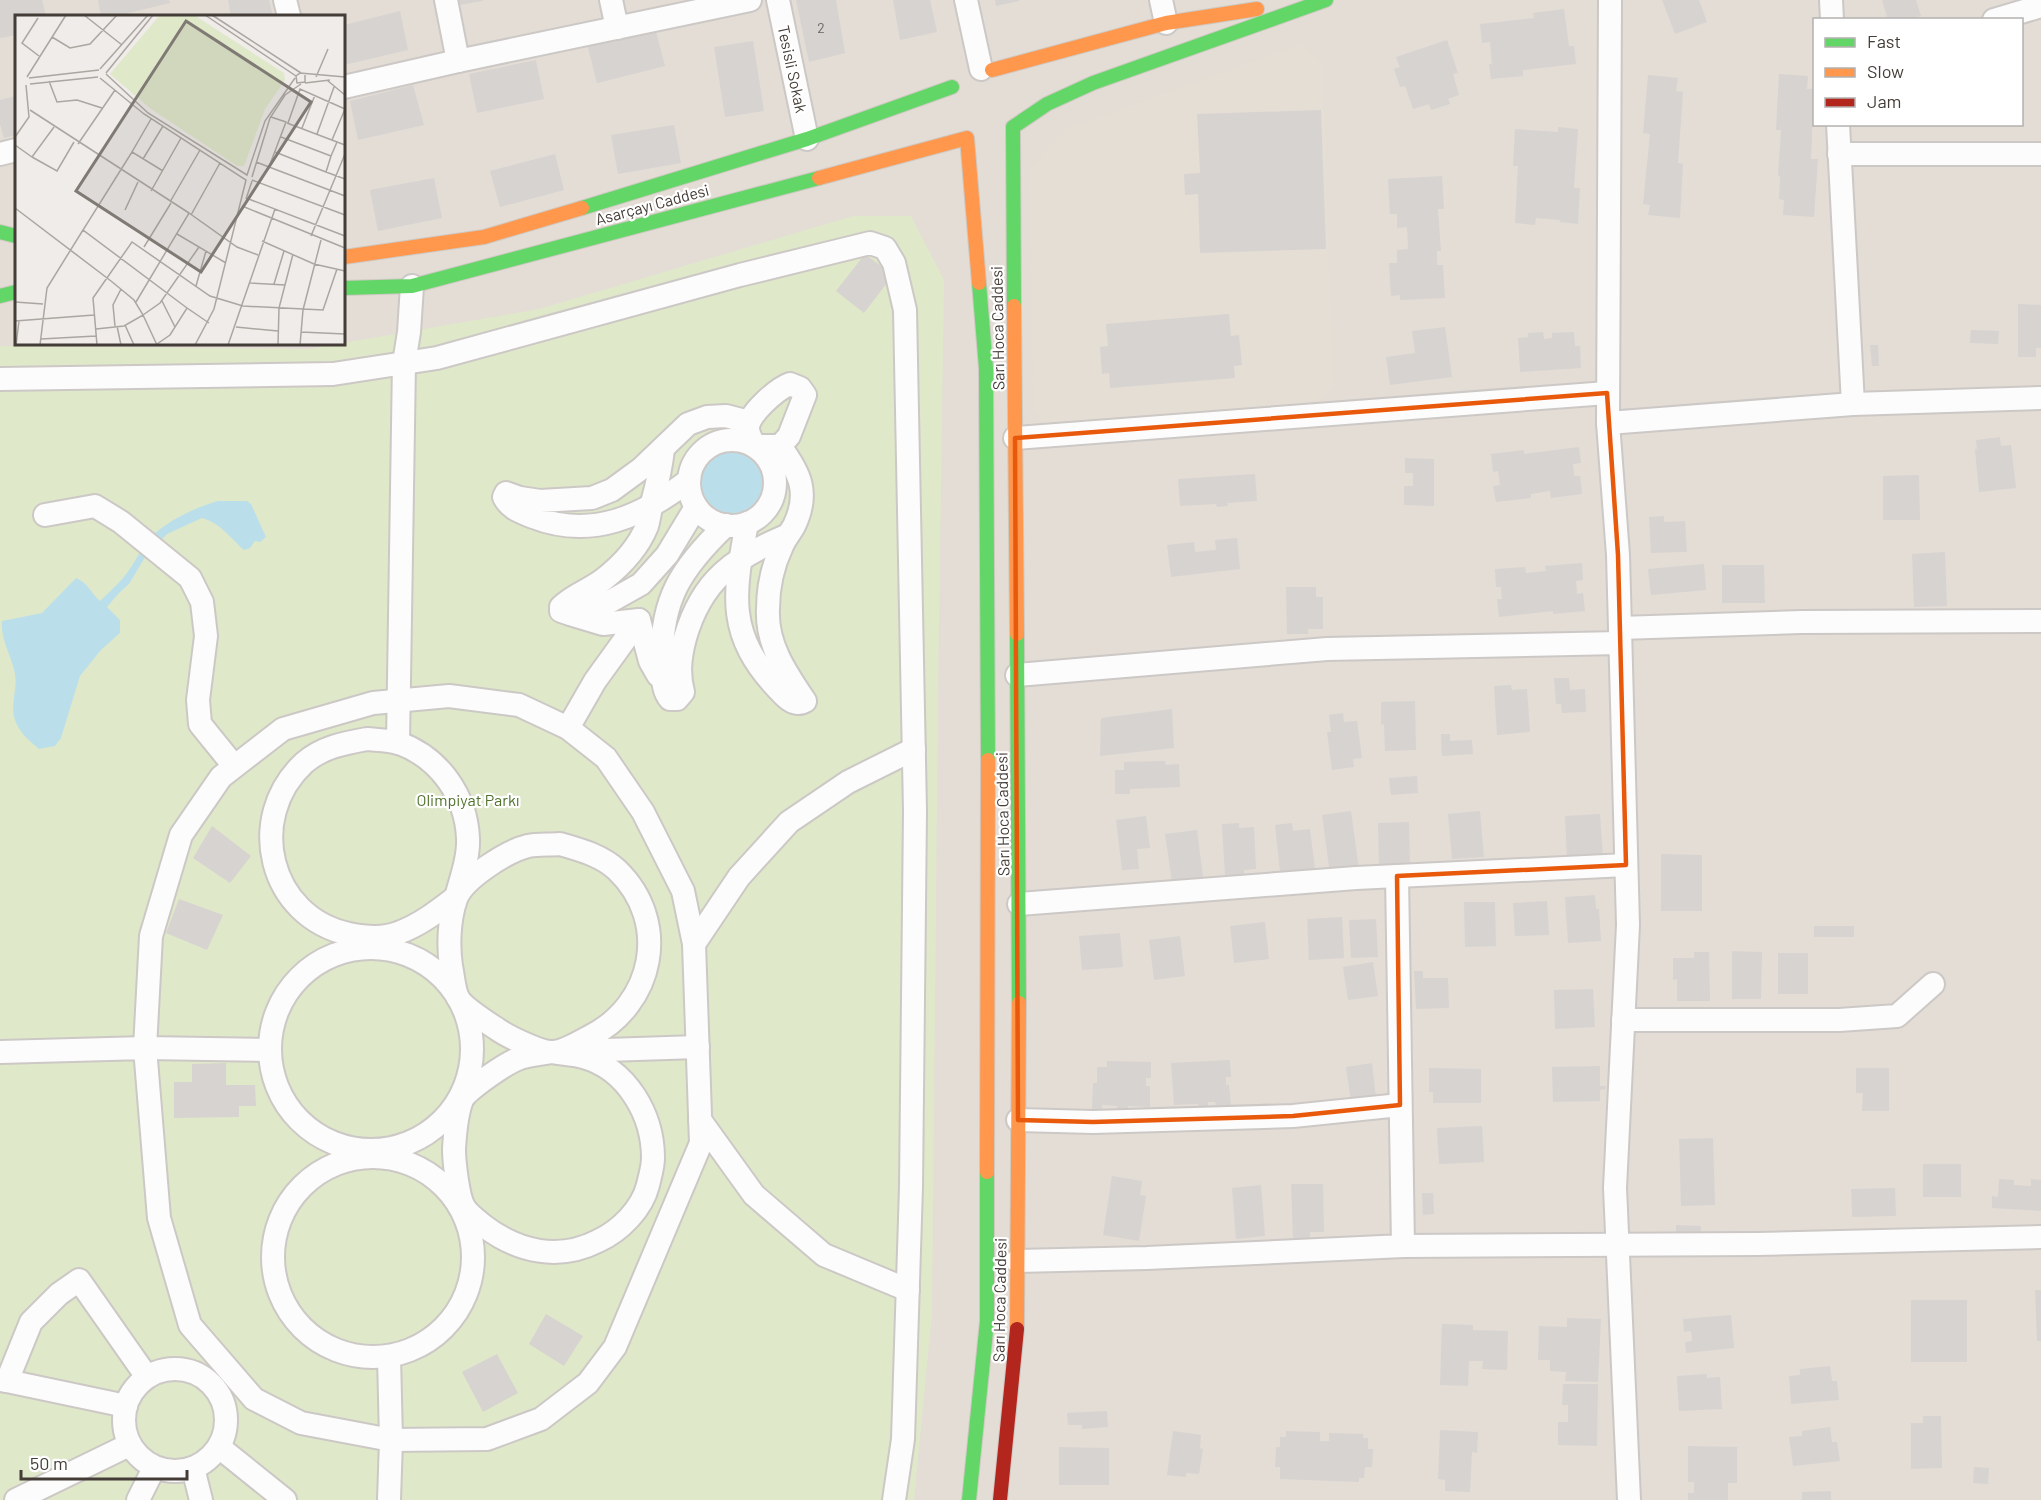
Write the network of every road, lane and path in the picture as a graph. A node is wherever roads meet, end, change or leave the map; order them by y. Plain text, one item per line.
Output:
1 (285, 0) edge
2 (446, 0) edge
3 (611, 0) edge
4 (750, 0) edge
5 (778, 0) edge
6 (966, 0) edge
7 (1161, 0) edge
8 (1312, 0) edge
9 (1326, 0) edge
10 (1610, 0) edge
11 (1831, 0) edge
12 (1256, 4) edge
13 (2041, 6) edge
14 (289, 15) edge
15 (1832, 18) edge
16 (2001, 18) edge
17 (1166, 23) junction
18 (617, 28) junction
19 (458, 61) junction
20 (970, 75) junction
21 (1008, 78) dead end
22 (345, 87) edge
23 (1020, 105) dead end
24 (947, 106) dead end
25 (953, 125) dead end
26 (1838, 126) edge
27 (1013, 128) junction
28 (998, 138) dead end
29 (807, 139) junction
30 (973, 140) junction
31 (15, 150) edge
32 (0, 154) edge
33 (1839, 154) junction
34 (2041, 154) edge
35 (0, 232) edge
36 (15, 236) edge
37 (345, 257) edge
38 (410, 265) junction
39 (0, 282) edge
40 (15, 284) edge
41 (345, 288) edge
42 (15, 292) edge
43 (0, 296) edge
44 (404, 363) junction
45 (0, 379) edge
46 (1608, 393) junction
47 (2041, 398) edge
48 (1853, 404) junction
49 (749, 422) junction
50 (1608, 423) junction
51 (1015, 438) junction
52 (755, 446) junction
53 (780, 446) junction
54 (663, 449) junction
55 (689, 480) junction
56 (651, 506) junction
57 (696, 507) junction
58 (45, 515) dead end
59 (737, 524) junction
60 (788, 535) junction
61 (740, 559) junction
62 (570, 614) junction
63 (639, 620) junction
64 (2041, 621) edge
65 (1620, 635) junction
66 (1017, 675) junction
67 (663, 685) junction
68 (399, 701) junction
69 (568, 728) junction
70 (398, 743) junction
71 (914, 749) junction
72 (234, 766) junction
73 (1626, 865) junction
74 (1397, 876) junction
75 (456, 897) junction
76 (1019, 904) junction
77 (694, 944) junction
78 (1933, 984) dead end
79 (458, 998) junction
80 (1623, 1020) junction
81 (698, 1047) junction
82 (145, 1048) junction
83 (270, 1050) junction
84 (0, 1052) edge
85 (552, 1052) junction
86 (463, 1098) junction
87 (1400, 1105) junction
88 (700, 1120) junction
89 (1018, 1120) junction
90 (464, 1207) junction
91 (2041, 1237) edge
92 (1618, 1244) junction
93 (1403, 1246) junction
94 (1017, 1261) junction
95 (908, 1290) junction
96 (389, 1356) junction
97 (147, 1377) junction
98 (3, 1380) edge
99 (126, 1406) junction
100 (392, 1440) junction
101 (129, 1445) junction
102 (219, 1447) junction
103 (154, 1468) junction
104 (193, 1468) junction
105 (16, 1500) edge
106 (138, 1500) edge
107 (201, 1500) edge
108 (285, 1500) edge
109 (388, 1500) edge
110 (894, 1500) edge
111 (969, 1500) edge
112 (1000, 1500) edge
113 (1629, 1500) edge

1 - 14 street
2 - 19 street
3 - 18 street
4 - 18 street
5 - 29 street, Tesisli Sokak
6 - 20 street
7 - 17 street
8 - 12 street, Asarçayı Caddesi
9 - 27 street
10 - 46 street
11 - 15 street
12 - 17 street, Asarçayı Caddesi
13 - 16 street
17 - 20 street, Asarçayı Caddesi
18 - 19 street
19 - 22 street
20 - 21 street
20 - 24 street
20 - 29 street, Asarçayı Caddesi
23 - 27 street, Sarı Hoca Caddesi
25 - 30 street
26 - 33 street
27 - 28 street
27 - 51 street, Sarı Hoca Caddesi
29 - 38 street, Asarçayı Caddesi
30 - 38 street, Asarçayı Caddesi
30 - 111 street, Sarı Hoca Caddesi
31 - 32 street
33 - 34 street
33 - 48 street
35 - 36 street
37 - 38 street, Asarçayı Caddesi
38 - 41 street, Asarçayı Caddesi
38 - 44 street
39 - 40 street
42 - 43 street
44 - 45 street
44 - 68 street
44 - 71 street
46 - 50 street
46 - 51 street
47 - 48 street
48 - 50 street
49 - 52 street
49 - 53 street
49 - 54 street
50 - 65 street
51 - 66 street, Sarı Hoca Caddesi
52 - 53 street
52 - 55 street
52 - 59 street
53 - 60 street
54 - 56 street
54 - 56 street
55 - 56 street
55 - 57 street
56 - 62 street
57 - 59 street
57 - 62 street
58 - 72 street
59 - 61 street
59 - 67 street
60 - 61 street
60 - 61 street
61 - 67 street
62 - 63 street
63 - 67 street
63 - 69 street
64 - 65 street
65 - 66 street
65 - 73 street
66 - 76 street, Sarı Hoca Caddesi
68 - 69 street
68 - 70 street
68 - 72 street
69 - 77 street
70 - 75 street
70 - 75 street
71 - 77 street
71 - 95 street
72 - 82 street
73 - 74 street
73 - 80 street
74 - 76 street
74 - 87 street
75 - 79 street
75 - 85 street
76 - 89 street, Sarı Hoca Caddesi
77 - 81 street
78 - 80 street
79 - 83 street
79 - 85 street
79 - 86 street
80 - 92 street
81 - 85 street
81 - 88 street
82 - 83 street
82 - 84 street
82 - 100 street
83 - 86 street
85 - 86 street
85 - 90 street
86 - 90 street
87 - 89 street
87 - 93 street
88 - 95 street
88 - 100 street
89 - 94 street, Sarı Hoca Caddesi
90 - 96 street
90 - 96 street
91 - 92 street
92 - 93 street
92 - 113 street
93 - 94 street
94 - 112 street, Sarı Hoca Caddesi
95 - 110 street
96 - 100 street
97 - 98 street
97 - 99 street
97 - 102 street
98 - 99 street
99 - 101 street
100 - 109 street
101 - 103 street
101 - 105 street
102 - 104 street
102 - 108 street
103 - 104 street
103 - 106 street
104 - 107 street

